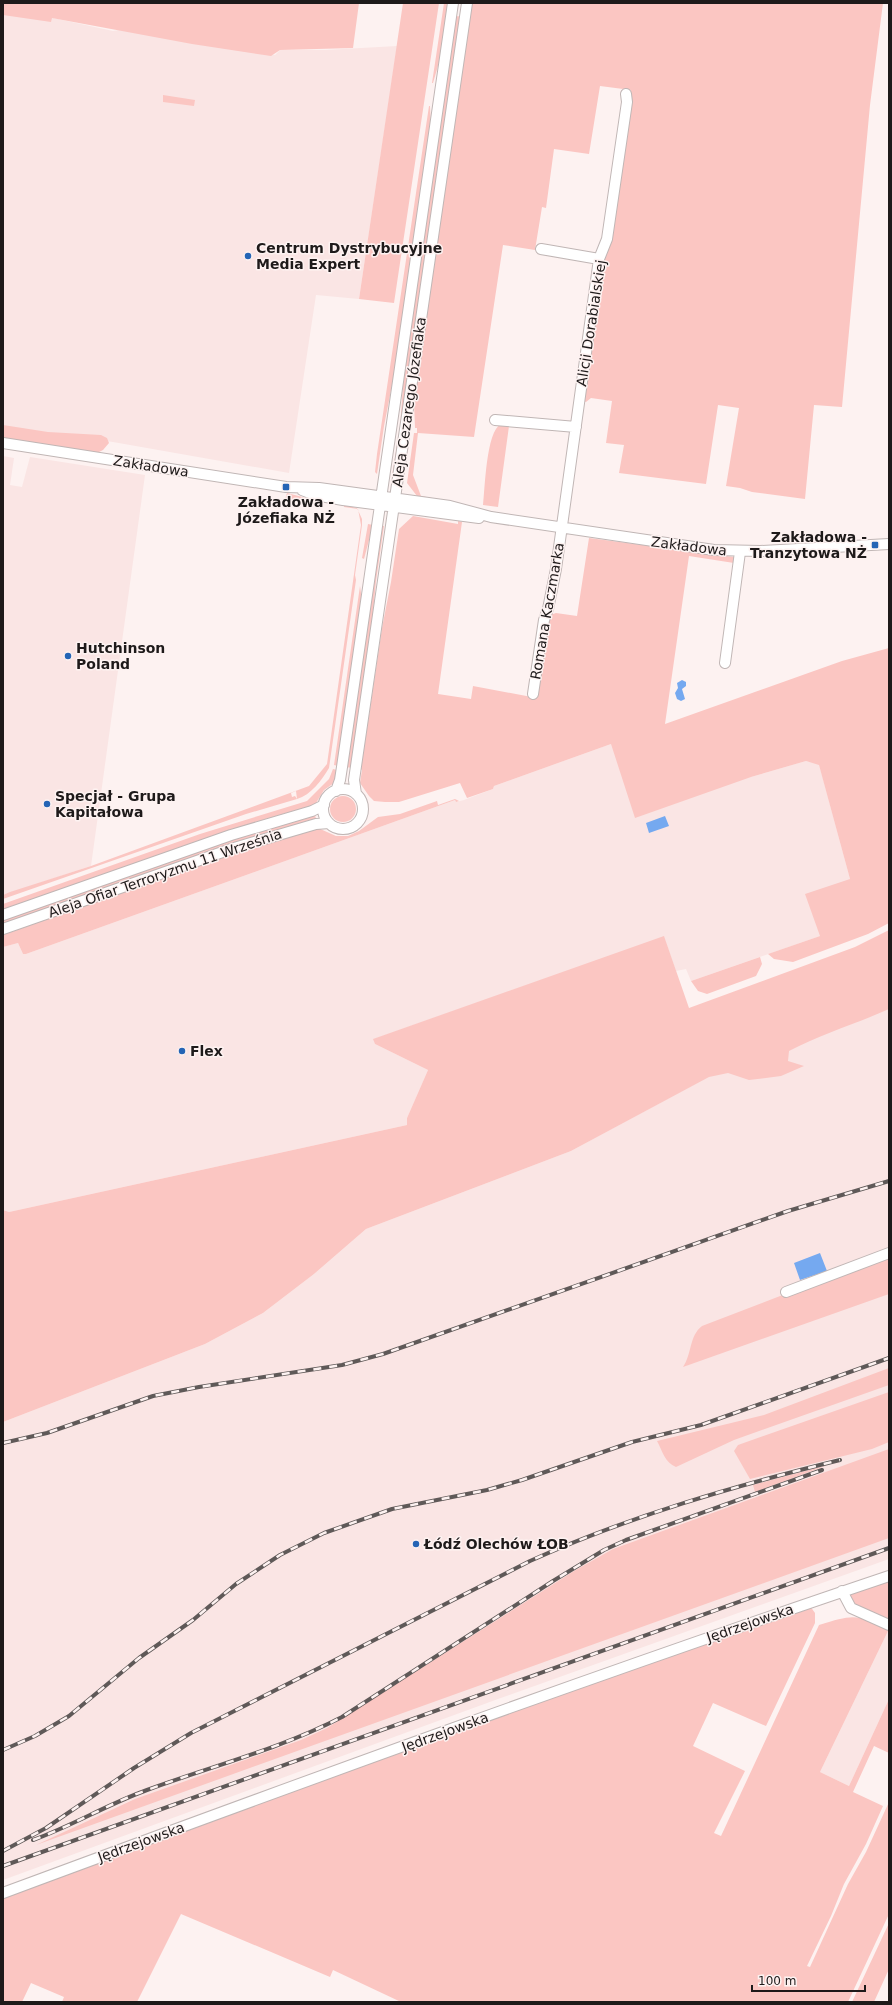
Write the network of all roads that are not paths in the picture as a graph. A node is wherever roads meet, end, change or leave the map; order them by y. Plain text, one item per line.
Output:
1 (453, 5) edge
2 (466, 6) edge
3 (626, 94) dead end
4 (540, 249) dead end
5 (599, 259) junction
6 (496, 420) dead end
7 (576, 427) junction
8 (3, 443) edge
9 (381, 501) junction
10 (394, 503) junction
11 (562, 528) junction
12 (889, 544) edge
13 (740, 552) junction
14 (725, 663) dead end
15 (532, 694) dead end
16 (336, 791) junction
17 (356, 794) junction
18 (324, 805) junction
19 (329, 823) junction
20 (3, 915) edge
21 (3, 929) edge
22 (889, 1253) edge
23 (786, 1292) dead end
24 (889, 1576) edge
25 (842, 1591) junction
26 (889, 1625) edge
27 (3, 1893) edge

1 - 2 street, Aleja Cezarego Józefiaka
1 - 9 street, Aleja Cezarego Józefiaka
2 - 10 street, Aleja Cezarego Józefiaka
3 - 5 street, Alicji Dorabialskiej
4 - 5 street
5 - 7 street, Alicji Dorabialskiej
6 - 7 street
7 - 11 street, Alicji Dorabialskiej
8 - 9 street, Zakładowa
9 - 10 street, Zakładowa
9 - 16 street, Aleja Cezarego Józefiaka
10 - 11 street, Zakładowa
10 - 17 street, Aleja Cezarego Józefiaka
11 - 13 street, Zakładowa
11 - 15 street, Romana Kaczmarka
12 - 13 street, Zakładowa
13 - 14 street
16 - 17 street
16 - 18 street
17 - 19 street
18 - 19 street
18 - 20 street, Aleja Ofiar Terroryzmu 11 Września
19 - 21 street, Aleja Ofiar Terroryzmu 11 Września
22 - 23 street
24 - 25 street, Jędrzejowska
25 - 26 street
25 - 27 street, Jędrzejowska

